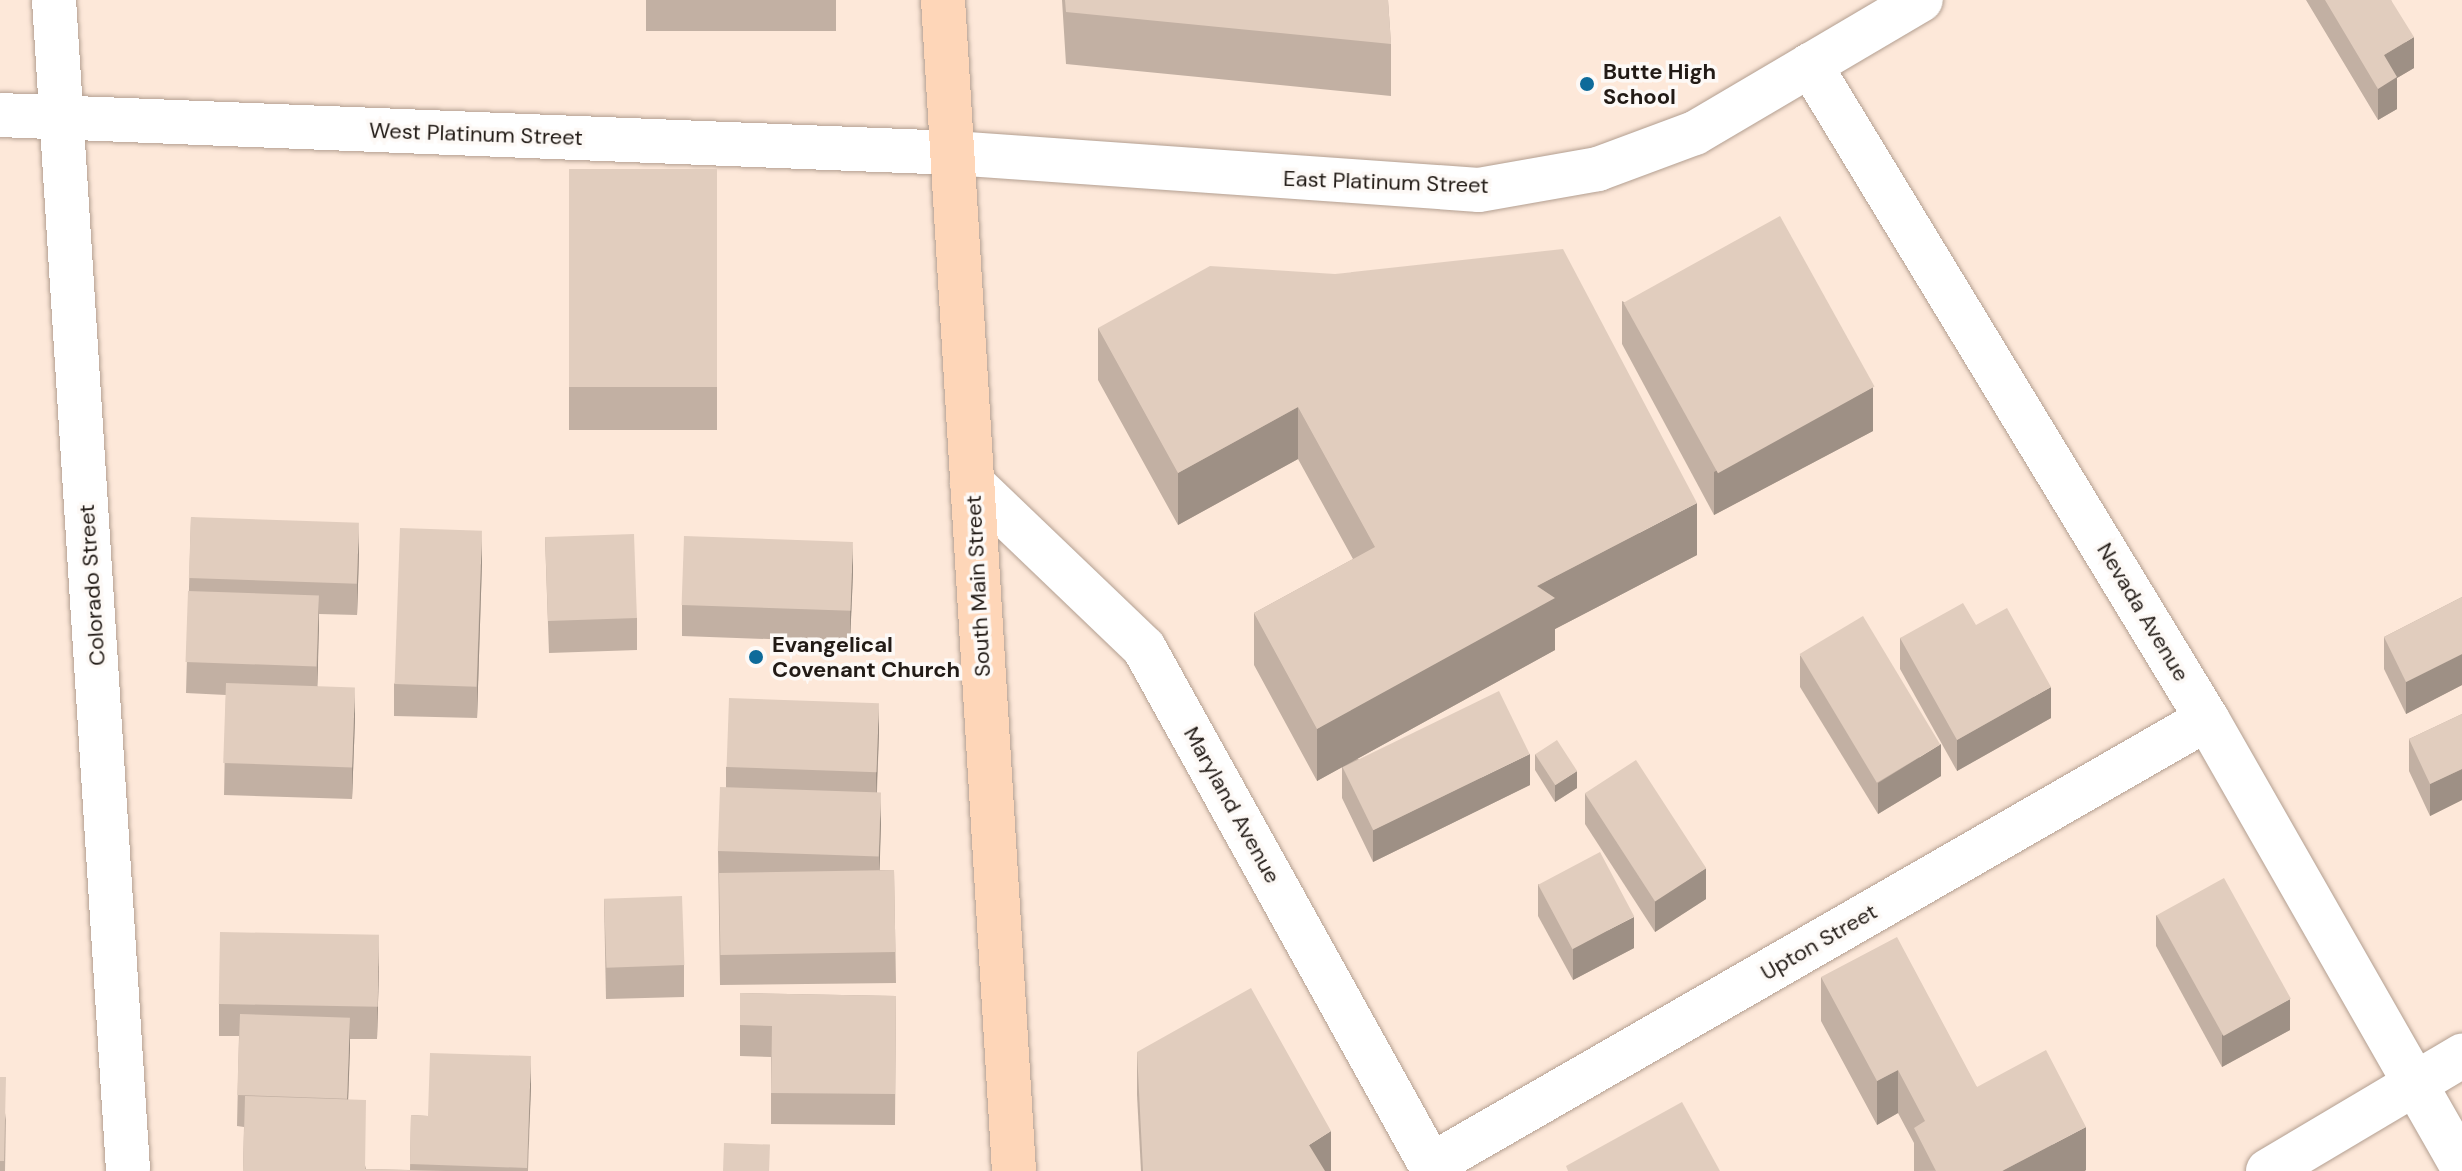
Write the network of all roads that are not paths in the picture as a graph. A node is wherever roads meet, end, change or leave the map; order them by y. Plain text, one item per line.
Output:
1 (54, 0) edge
2 (943, 0) edge
3 (1921, 0) edge
4 (1810, 65) junction
5 (0, 115) edge
6 (63, 117) junction
7 (953, 153) junction
8 (972, 483) junction
9 (2207, 719) junction
10 (2462, 1056) edge
11 (2412, 1084) junction
12 (2462, 1166) edge
13 (1433, 1168) edge
14 (128, 1171) edge
15 (1014, 1171) edge
16 (2268, 1171) edge

1 - 6 street, Colorado Street
2 - 7 main road, South Main Street
3 - 4 street, East Platinum Street
4 - 7 street, East Platinum Street
4 - 9 street, Nevada Avenue
5 - 6 street, West Platinum Street
6 - 7 street, West Platinum Street
6 - 14 street, Colorado Street
7 - 8 main road, South Main Street
8 - 13 street, Maryland Avenue
8 - 15 main road, South Main Street
9 - 11 street, Nevada Avenue
9 - 13 street, Upton Street
10 - 11 street
11 - 12 street, Nevada Avenue
11 - 16 street

